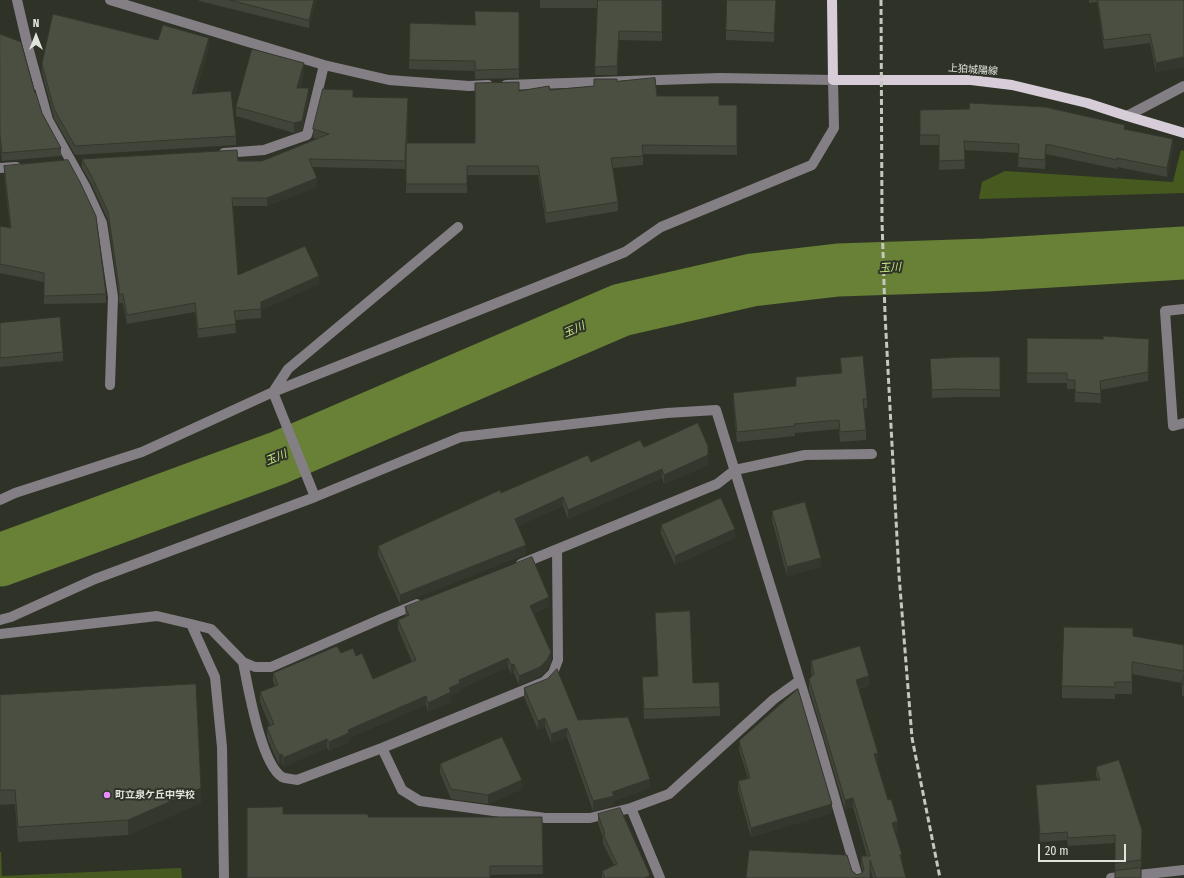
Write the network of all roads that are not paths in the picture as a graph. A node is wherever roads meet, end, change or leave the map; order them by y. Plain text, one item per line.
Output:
1 (17, 0) edge
2 (110, 0) edge
3 (832, 0) edge
4 (324, 64) junction
5 (833, 80) junction
6 (1184, 86) edge
7 (1127, 116) junction
8 (1184, 133) edge
9 (218, 153) edge
10 (24, 166) edge
11 (0, 168) edge
12 (458, 227) dead end
13 (1184, 309) edge
14 (110, 384) dead end
15 (273, 392) junction
16 (1184, 423) edge
17 (872, 454) dead end
18 (734, 470) junction
19 (315, 497) junction
20 (0, 500) edge
21 (558, 549) junction
22 (514, 566) edge
23 (426, 601) edge
24 (0, 620) edge
25 (191, 624) junction
26 (0, 634) edge
27 (243, 662) junction
28 (799, 681) junction
29 (382, 748) junction
30 (631, 808) junction
31 (1184, 870) edge
32 (224, 878) edge
33 (660, 878) edge
34 (858, 878) edge
35 (1111, 878) edge

1 - 14 street
2 - 4 street
3 - 5 main road
4 - 5 street
4 - 9 street
5 - 7 main road, 上狛城陽線
5 - 15 street
6 - 7 street
7 - 8 main road, 上狛城陽線
10 - 11 street
12 - 15 street
13 - 16 street
15 - 19 street
15 - 20 street
17 - 18 street
18 - 19 street
18 - 21 street
18 - 28 street
19 - 24 street
21 - 22 street
21 - 29 street
23 - 27 street
25 - 26 street
25 - 27 street
25 - 32 street
27 - 29 street
28 - 30 street
28 - 34 street
29 - 30 street
30 - 33 street
31 - 35 street

